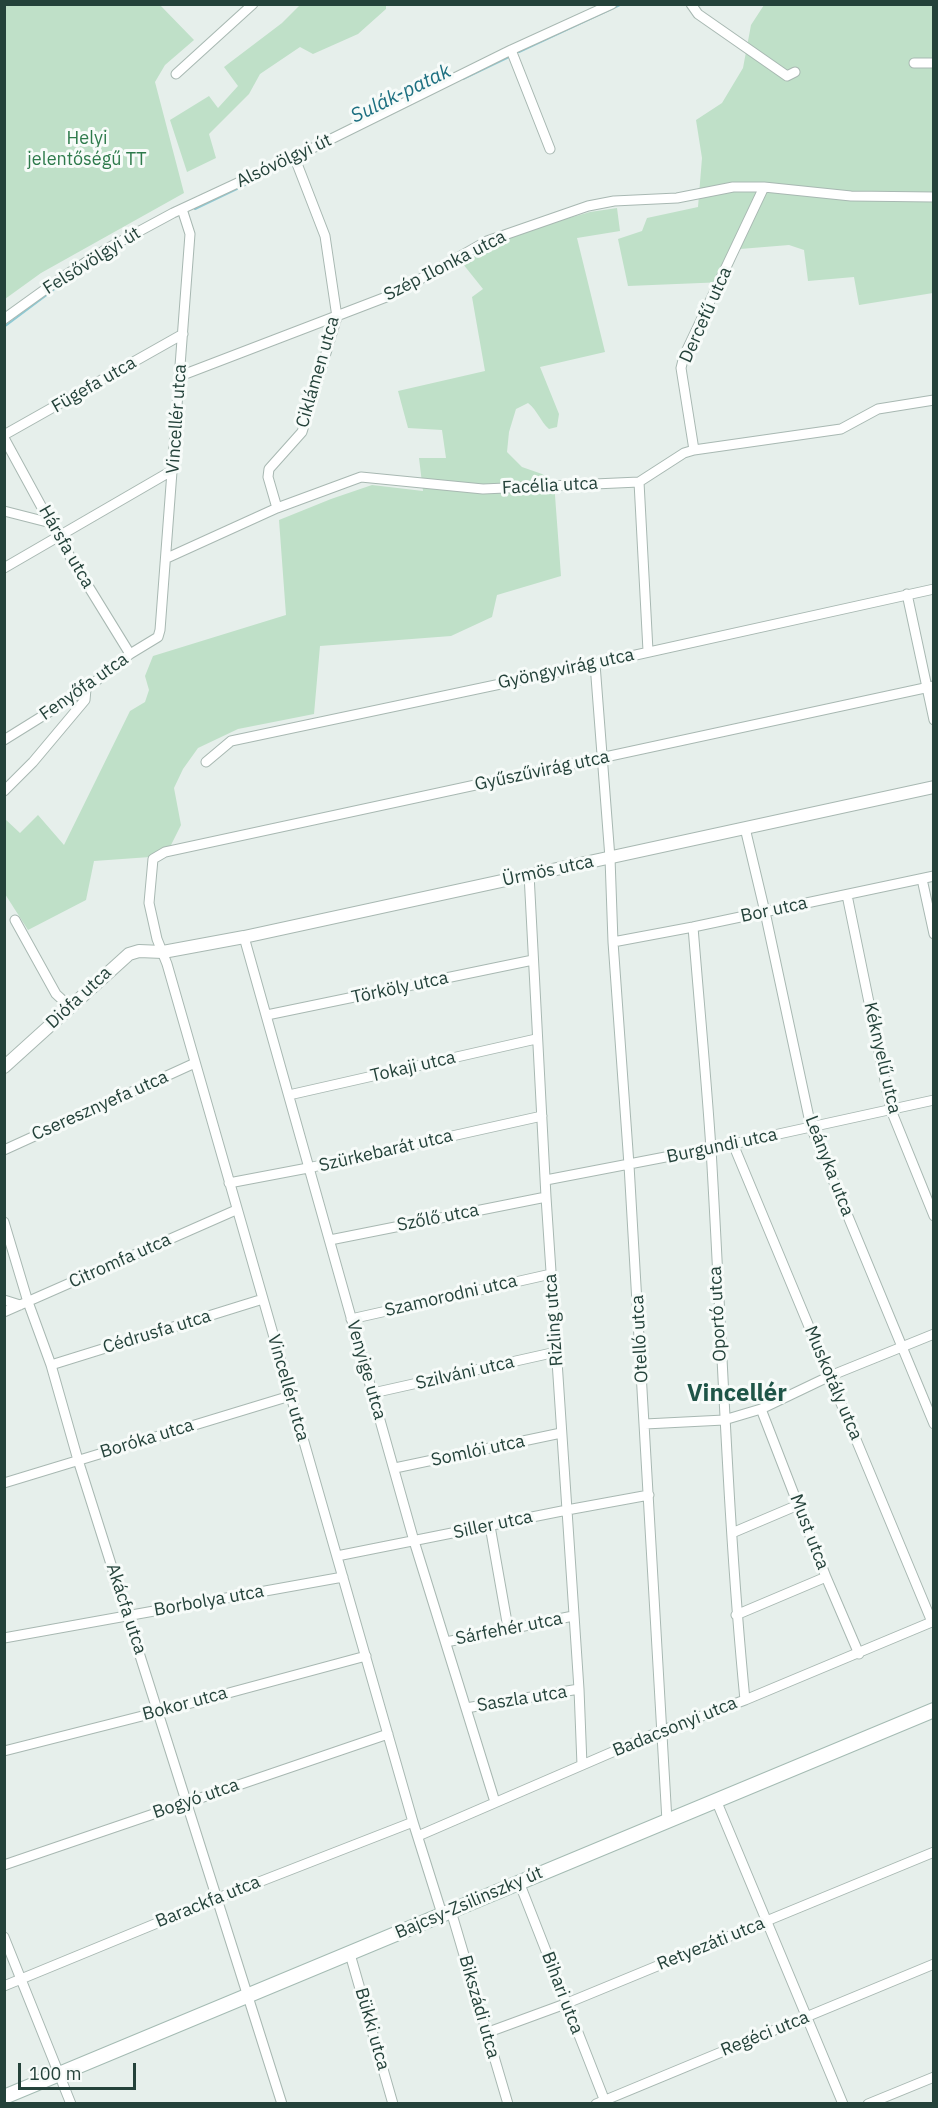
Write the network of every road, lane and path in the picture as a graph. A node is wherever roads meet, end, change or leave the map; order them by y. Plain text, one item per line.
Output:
1 (253, 4) edge
2 (612, 4) edge
3 (691, 4) edge
4 (511, 50) junction
5 (914, 63) dead end
6 (933, 63) edge
7 (795, 72) dead end
8 (176, 74) dead end
9 (550, 149) dead end
10 (294, 156) junction
11 (764, 188) junction
12 (933, 197) edge
13 (182, 209) junction
14 (337, 317) junction
15 (4, 319) edge
16 (183, 334) junction
17 (180, 376) junction
18 (933, 400) edge
19 (4, 437) edge
20 (694, 450) junction
21 (173, 470) junction
22 (639, 482) junction
23 (277, 508) junction
24 (4, 511) edge
25 (51, 523) junction
26 (58, 537) junction
27 (167, 558) junction
28 (4, 568) edge
29 (933, 588) edge
30 (907, 594) junction
31 (160, 630) joint
32 (648, 651) junction
33 (130, 654) junction
34 (595, 664) junction
35 (930, 687) edge
36 (86, 689) junction
37 (933, 720) edge
38 (4, 740) edge
39 (601, 758) junction
40 (206, 762) dead end
41 (933, 787) edge
42 (4, 790) edge
43 (745, 828) junction
44 (610, 858) junction
45 (153, 859) joint
46 (529, 874) junction
47 (933, 876) edge
48 (921, 879) junction
49 (846, 895) junction
50 (765, 912) junction
51 (15, 920) dead end
52 (693, 927) junction
53 (933, 934) edge
54 (244, 937) junction
55 (613, 942) junction
56 (163, 952) junction
57 (533, 960) junction
58 (69, 1006) junction
59 (267, 1015) junction
60 (536, 1039) junction
61 (195, 1063) junction
62 (4, 1067) edge
63 (289, 1095) junction
64 (933, 1100) edge
65 (891, 1110) junction
66 (542, 1116) junction
67 (811, 1127) junction
68 (733, 1144) junction
69 (711, 1148) junction
70 (4, 1149) edge
71 (629, 1165) junction
72 (308, 1168) junction
73 (546, 1180) junction
74 (229, 1183) junction
75 (546, 1197) junction
76 (236, 1210) junction
77 (933, 1216) edge
78 (4, 1222) edge
79 (330, 1240) junction
80 (551, 1274) junction
81 (263, 1299) junction
82 (4, 1300) edge
83 (24, 1304) junction
84 (4, 1312) edge
85 (351, 1318) junction
86 (933, 1334) edge
87 (902, 1346) junction
88 (556, 1352) junction
89 (51, 1365) junction
90 (830, 1376) junction
91 (373, 1393) junction
92 (290, 1396) junction
93 (761, 1409) junction
94 (724, 1420) junction
95 (645, 1424) junction
96 (933, 1424) edge
97 (561, 1433) junction
98 (78, 1460) junction
99 (394, 1468) junction
100 (4, 1483) edge
101 (649, 1495) junction
102 (798, 1505) junction
103 (567, 1510) junction
104 (490, 1526) junction
105 (732, 1533) junction
106 (414, 1541) junction
107 (337, 1556) junction
108 (343, 1577) junction
109 (826, 1577) junction
110 (736, 1615) junction
111 (128, 1616) junction
112 (573, 1616) junction
113 (933, 1622) edge
114 (508, 1628) junction
115 (4, 1638) edge
116 (446, 1642) junction
117 (859, 1654) junction
118 (366, 1656) junction
119 (579, 1689) junction
120 (745, 1700) junction
121 (466, 1708) junction
122 (933, 1710) edge
123 (159, 1712) junction
124 (661, 1731) junction
125 (388, 1734) junction
126 (4, 1751) edge
127 (582, 1765) junction
128 (716, 1800) junction
129 (188, 1802) junction
130 (495, 1802) junction
131 (667, 1821) junction
132 (413, 1822) junction
133 (418, 1836) junction
134 (933, 1852) edge
135 (4, 1865) edge
136 (519, 1882) junction
137 (218, 1898) junction
138 (446, 1913) junction
139 (768, 1920) junction
140 (4, 1937) edge
141 (350, 1954) junction
142 (933, 1964) edge
143 (22, 1979) junction
144 (4, 1986) edge
145 (246, 1996) junction
146 (565, 2004) junction
147 (807, 2017) junction
148 (486, 2033) junction
149 (59, 2074) junction
150 (933, 2077) edge
151 (4, 2097) edge
152 (602, 2102) edge
153 (71, 2103) edge
154 (282, 2103) edge
155 (393, 2103) edge
156 (508, 2103) edge
157 (843, 2103) edge
158 (868, 2103) edge

1 - 8 street
2 - 4 street, Alsóvölgyi út
3 - 7 street
4 - 9 street
4 - 10 street, Alsóvölgyi út
5 - 6 street
10 - 13 street, Alsóvölgyi út
10 - 14 street, Ciklámen utca
11 - 12 street, Szép Ilonka utca
11 - 14 street, Szép Ilonka utca
11 - 20 street, Dercefű utca
13 - 15 street, Felsővölgyi út
13 - 16 street, Vincellér utca
14 - 17 street, Szép Ilonka utca
14 - 23 street, Ciklámen utca
16 - 17 street, Vincellér utca
16 - 19 street, Fügefa utca
17 - 21 street, Vincellér utca
18 - 20 street
19 - 25 street, Hársfa utca
20 - 22 street
21 - 26 street
21 - 27 street, Vincellér utca
22 - 23 street, Facélia utca
22 - 32 street
23 - 27 street, Facélia utca
24 - 25 street
25 - 26 street, Hársfa utca
26 - 28 street
26 - 33 street, Hársfa utca
27 - 31 street, Vincellér utca
29 - 30 street, Gyöngyvirág utca
30 - 32 street, Gyöngyvirág utca
30 - 35 street
31 - 33 street, Fenyőfa utca
32 - 34 street, Gyöngyvirág utca
33 - 36 street, Fenyőfa utca
34 - 39 street, Otelló utca
34 - 40 street, Gyöngyvirág utca
35 - 37 street
35 - 39 street, Gyűszűvirág utca
36 - 38 street, Fenyőfa utca
36 - 42 street
39 - 44 street, Otelló utca
39 - 45 street, Gyűszűvirág utca
41 - 43 street, Ürmös utca
43 - 44 street, Ürmös utca
43 - 50 street, Leányka utca
44 - 46 street, Ürmös utca
44 - 55 street, Otelló utca
45 - 56 street, Vincellér utca
46 - 54 street, Ürmös utca
46 - 57 street, Rizling utca
47 - 48 street, Bor utca
48 - 49 street, Bor utca
48 - 53 street
49 - 50 street, Bor utca
49 - 65 street, Kéknyelű utca
50 - 52 street, Bor utca
50 - 67 street, Leányka utca
51 - 58 street
52 - 55 street, Bor utca
52 - 69 street, Oportó utca
54 - 56 street, Ürmös utca
54 - 59 street, Venyige utca
55 - 71 street, Otelló utca
56 - 58 street, Diófa utca
56 - 61 street, Vincellér utca
57 - 59 street, Törköly utca
57 - 60 street, Rizling utca
58 - 62 street, Diófa utca
59 - 63 street, Venyige utca
60 - 63 street, Tokaji utca
60 - 66 street, Rizling utca
61 - 70 street, Cseresznyefa utca
61 - 74 street, Vincellér utca
63 - 72 street, Venyige utca
64 - 65 street, Burgundi utca
65 - 67 street, Burgundi utca
65 - 77 street, Kéknyelű utca
66 - 72 street, Szürkebarát utca
66 - 73 street, Rizling utca
67 - 68 street, Burgundi utca
67 - 87 street, Leányka utca
68 - 69 street, Burgundi utca
68 - 90 street, Muskotály utca
69 - 71 street, Burgundi utca
69 - 94 street, Oportó utca
71 - 73 street, Burgundi utca
71 - 95 street, Otelló utca
72 - 74 street, Szürkebarát utca
72 - 79 street, Venyige utca
73 - 75 street, Rizling utca
74 - 76 street, Vincellér utca
75 - 79 street, Szőlő utca
75 - 80 street, Rizling utca
76 - 81 street, Vincellér utca
76 - 83 street, Citromfa utca
78 - 83 street, Akácfa utca
79 - 85 street, Venyige utca
80 - 85 street, Szamorodni utca
80 - 88 street, Rizling utca
81 - 89 street, Cédrusfa utca
81 - 92 street, Vincellér utca
82 - 83 street
83 - 84 street, Citromfa utca
83 - 89 street, Akácfa utca
85 - 91 street, Venyige utca
86 - 87 street
87 - 90 street
87 - 96 street, Leányka utca
88 - 91 street, Szilváni utca
88 - 97 street, Rizling utca
89 - 98 street, Akácfa utca
90 - 93 street
90 - 113 street, Muskotály utca
91 - 99 street, Venyige utca
92 - 98 street, Boróka utca
92 - 107 street, Vincellér utca
93 - 94 street
93 - 102 street, Must utca
94 - 95 street
94 - 105 street, Oportó utca
95 - 101 street, Otelló utca
97 - 99 street, Somlói utca
97 - 103 street, Rizling utca
98 - 100 street, Boróka utca
98 - 111 street, Akácfa utca
99 - 106 street, Venyige utca
101 - 103 street, Siller utca
101 - 124 street, Otelló utca
102 - 105 street
102 - 109 street, Must utca
103 - 104 street, Siller utca
103 - 112 street, Rizling utca
104 - 106 street, Siller utca
104 - 114 street
105 - 110 street, Oportó utca
106 - 107 street, Siller utca
106 - 116 street, Venyige utca
107 - 108 street, Vincellér utca
108 - 111 street, Borbolya utca
108 - 118 street, Vincellér utca
109 - 110 street
109 - 117 street, Must utca
110 - 120 street, Oportó utca
111 - 115 street, Borbolya utca
111 - 123 street, Akácfa utca
112 - 114 street, Sárfehér utca
112 - 119 street, Rizling utca
113 - 117 street, Badacsonyi utca
114 - 116 street, Sárfehér utca
116 - 121 street, Venyige utca
117 - 120 street, Badacsonyi utca
118 - 123 street, Bokor utca
118 - 125 street, Vincellér utca
119 - 121 street, Saszla utca
119 - 127 street, Rizling utca
120 - 124 street, Badacsonyi utca
121 - 130 street, Venyige utca
122 - 128 main road, Bajcsy-Zsilinszky út
123 - 126 street, Bokor utca
123 - 129 street, Akácfa utca
124 - 127 street, Badacsonyi utca
124 - 131 street, Otelló utca
125 - 129 street, Bogyó utca
125 - 132 street, Vincellér utca
127 - 130 street, Badacsonyi utca
128 - 131 main road, Bajcsy-Zsilinszky út
128 - 139 street
129 - 135 street, Bogyó utca
129 - 137 street, Akácfa utca
130 - 133 street, Badacsonyi utca
131 - 136 main road, Bajcsy-Zsilinszky út
132 - 133 street, Vincellér utca
132 - 137 street, Barackfa utca
133 - 138 street, Vincellér utca
134 - 139 street, Retyezáti utca
136 - 138 main road, Bajcsy-Zsilinszky út
136 - 146 street, Bihari utca
137 - 143 street, Barackfa utca
137 - 145 street, Akácfa utca
138 - 141 main road, Bajcsy-Zsilinszky út
138 - 148 street, Bikszádi utca
139 - 146 street, Retyezáti utca
139 - 147 street
140 - 143 street
141 - 145 main road, Bajcsy-Zsilinszky út
141 - 155 street, Bükki utca
142 - 147 street, Regéci utca
143 - 144 street, Barackfa utca
143 - 149 street
145 - 149 main road, Bajcsy-Zsilinszky út
145 - 154 street, Akácfa utca
146 - 148 street, Retyezáti utca
146 - 152 street, Bihari utca
147 - 152 street, Regéci utca
147 - 157 street
148 - 156 street, Bikszádi utca
149 - 151 main road, Bajcsy-Zsilinszky út
149 - 153 street
150 - 158 street

